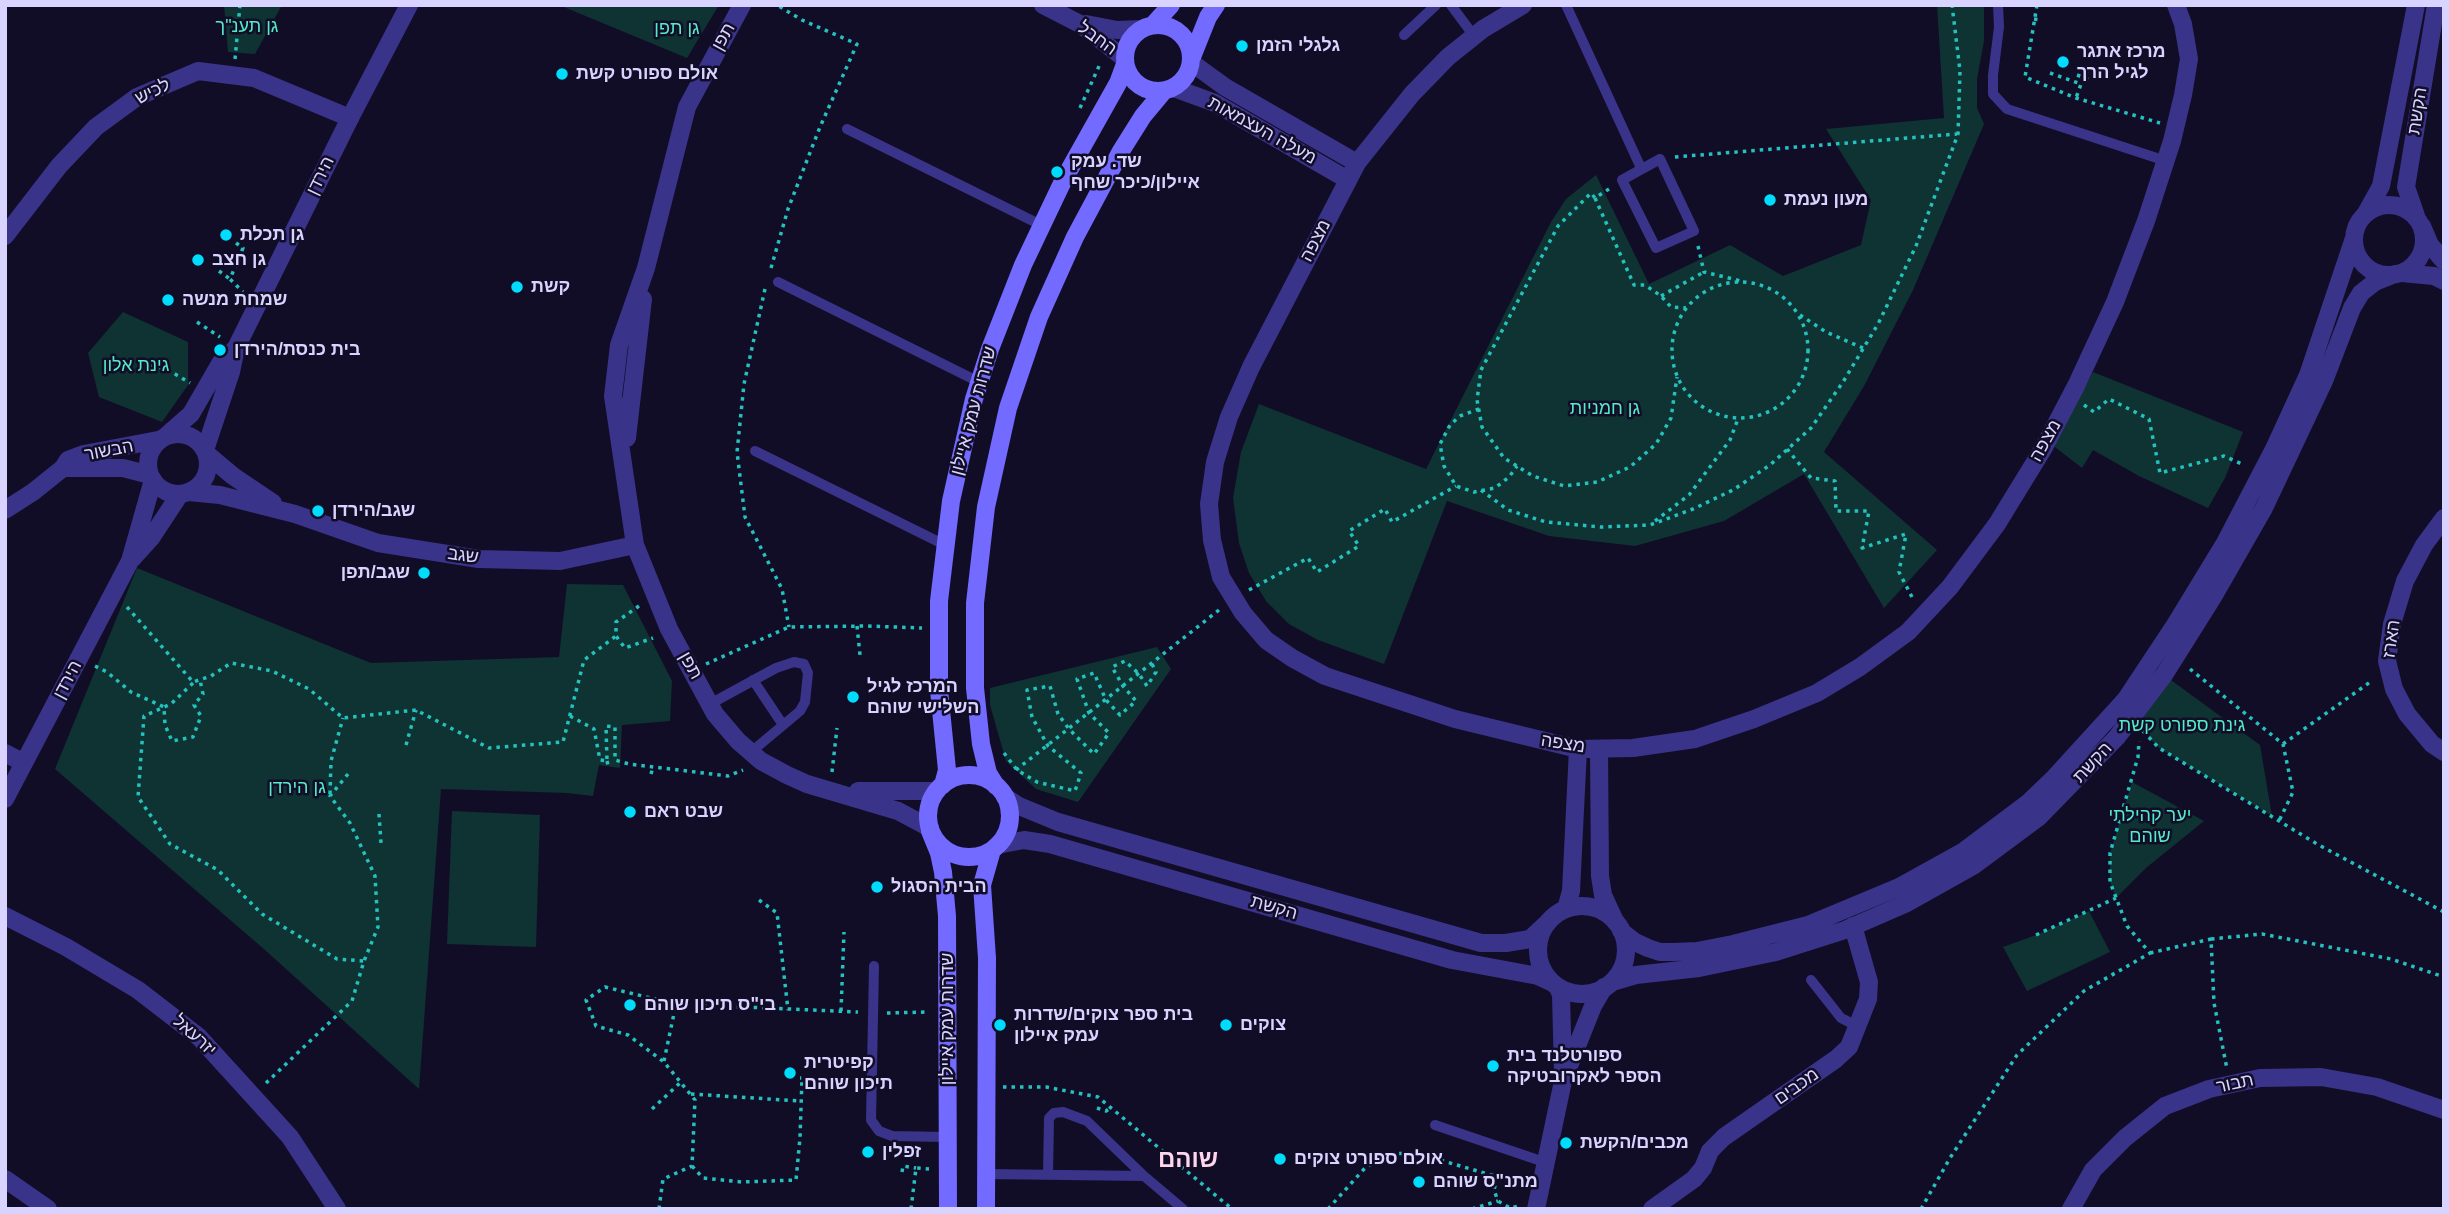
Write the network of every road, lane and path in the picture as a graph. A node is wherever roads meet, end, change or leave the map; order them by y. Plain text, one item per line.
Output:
1 (240, 5) edge
2 (409, 5) edge
3 (742, 5) edge
4 (1043, 5) edge
5 (1171, 5) edge
6 (1216, 5) edge
7 (1436, 5) edge
8 (1451, 5) edge
9 (1523, 5) edge
10 (1566, 5) edge
11 (1952, 5) edge
12 (1998, 5) edge
13 (2037, 5) edge
14 (2176, 5) edge
15 (2416, 5) edge
16 (2436, 5) edge
17 (1070, 19) junction
18 (2034, 19) junction
19 (2042, 20) dead end
20 (1147, 27) junction
21 (1404, 35) dead end
22 (1474, 36) junction
23 (1192, 60) junction
24 (1125, 62) junction
25 (2085, 70) dead end
26 (2050, 73) dead end
27 (234, 75) junction
28 (2077, 75) dead end
29 (2090, 80) dead end
30 (2082, 81) junction
31 (1168, 90) junction
32 (2076, 98) junction
33 (350, 118) junction
34 (2175, 127) junction
35 (847, 129) dead end
36 (1958, 134) junction
37 (1660, 159) junction
38 (2166, 161) junction
39 (1357, 163) junction
40 (1641, 168) junction
41 (1348, 180) junction
42 (1622, 180) junction
43 (1595, 198) junction
44 (2366, 213) junction
45 (2419, 221) junction
46 (1041, 225) junction
47 (5, 236) edge
48 (2354, 238) junction
49 (236, 243) dead end
50 (2444, 261) edge
51 (219, 271) dead end
52 (1704, 272) dead end
53 (2398, 274) junction
54 (230, 279) junction
55 (2444, 281) edge
56 (778, 282) dead end
57 (1661, 296) junction
58 (257, 307) junction
59 (1686, 308) junction
60 (1798, 314) junction
61 (197, 322) dead end
62 (236, 348) junction
63 (1863, 348) junction
64 (151, 366) dead end
65 (1676, 377) junction
66 (979, 382) junction
67 (204, 391) junction
68 (2071, 396) junction
69 (1479, 409) junction
70 (1738, 419) junction
71 (163, 438) junction
72 (1787, 449) junction
73 (755, 451) dead end
74 (206, 453) junction
75 (2224, 456) dead end
76 (1517, 466) junction
77 (63, 468) junction
78 (152, 478) junction
79 (1456, 486) junction
80 (1481, 490) junction
81 (184, 493) junction
82 (5, 510) edge
83 (295, 514) junction
84 (2444, 518) edge
85 (1650, 525) junction
86 (635, 545) junction
87 (944, 545) junction
88 (130, 561) junction
89 (114, 592) junction
90 (655, 594) junction
91 (1234, 598) junction
92 (1922, 616) junction
93 (857, 626) junction
94 (930, 628) dead end
95 (669, 629) junction
96 (616, 636) junction
97 (860, 655) dead end
98 (2176, 657) junction
99 (1152, 664) junction
100 (2389, 669) junction
101 (692, 670) junction
102 (107, 672) dead end
103 (1139, 674) junction
104 (200, 680) junction
105 (753, 680) junction
106 (193, 682) junction
107 (1123, 686) junction
108 (1106, 700) junction
109 (710, 704) junction
110 (164, 707) junction
111 (416, 710) junction
112 (1089, 713) junction
113 (570, 716) junction
114 (343, 718) junction
115 (2129, 722) junction
116 (783, 725) junction
117 (837, 728) dead end
118 (1069, 729) junction
119 (981, 744) junction
120 (2283, 744) junction
121 (406, 745) dead end
122 (1048, 746) junction
123 (1578, 749) junction
124 (1599, 749) junction
125 (2444, 752) edge
126 (5, 753) edge
127 (756, 757) junction
128 (607, 761) junction
129 (24, 763) junction
130 (653, 767) junction
131 (609, 769) dead end
132 (1017, 770) junction
133 (348, 774) dead end
134 (651, 774) dead end
135 (940, 788) junction
136 (831, 789) junction
137 (1001, 792) junction
138 (330, 796) junction
139 (5, 799) edge
140 (379, 814) dead end
141 (2279, 821) junction
142 (930, 829) junction
143 (381, 843) dead end
144 (994, 848) junction
145 (2116, 898) junction
146 (759, 900) dead end
147 (1566, 909) junction
148 (2444, 912) edge
149 (5, 916) edge
150 (1546, 924) junction
151 (1618, 926) junction
152 (1853, 926) junction
153 (844, 932) dead end
154 (2036, 935) dead end
155 (2211, 939) junction
156 (2150, 953) junction
157 (364, 961) junction
158 (874, 966) dead end
159 (2444, 977) edge
160 (1811, 979) dead end
161 (1554, 984) junction
162 (1608, 984) junction
163 (676, 1004) junction
164 (788, 1010) junction
165 (817, 1012) dead end
166 (841, 1012) dead end
167 (1857, 1026) junction
168 (664, 1062) junction
169 (800, 1078) dead end
170 (1563, 1081) junction
171 (681, 1082) junction
172 (2230, 1084) junction
173 (691, 1094) junction
174 (253, 1095) junction
175 (800, 1101) junction
176 (1097, 1108) dead end
177 (1110, 1108) dead end
178 (652, 1109) dead end
179 (2444, 1110) edge
180 (1130, 1123) dead end
181 (1435, 1125) dead end
182 (948, 1137) junction
183 (1548, 1163) junction
184 (692, 1166) junction
185 (916, 1168) junction
186 (935, 1169) dead end
187 (902, 1172) dead end
188 (986, 1174) junction
189 (1048, 1175) junction
190 (1144, 1176) junction
191 (1497, 1177) junction
192 (5, 1179) edge
193 (1541, 1190) junction
194 (1499, 1201) junction
195 (1510, 1208) edge
196 (48, 1209) edge
197 (337, 1209) edge
198 (659, 1209) edge
199 (911, 1209) edge
200 (948, 1209) edge
201 (986, 1209) edge
202 (1183, 1209) edge
203 (1232, 1209) edge
204 (1328, 1209) edge
205 (1472, 1209) edge
206 (1536, 1209) edge
207 (1652, 1209) edge
208 (1922, 1209) edge
209 (2071, 1209) edge

1 - 27 path
2 - 33 street, הירדן
3 - 86 street, תפן
4 - 17 street, החבל
5 - 20 main road
6 - 23 main road
7 - 21 lane
8 - 22 lane
9 - 22 street, מצפה
10 - 40 lane
11 - 36 path
12 - 38 lane
13 - 18 path
14 - 34 street, מצפה
15 - 44 street, הקשת
16 - 45 street, הקשת
17 - 20 street, החבל
17 - 24 street, החבל
18 - 19 path
18 - 32 path
20 - 23 main road
20 - 24 main road
22 - 39 street, מצפה
23 - 31 main road
23 - 39 street, מעלה העצמאות
24 - 31 main road
24 - 46 main road, שדרות עמק איילון
25 - 30 path
26 - 30 path
27 - 33 street, לכיש
27 - 47 street, לכיש
28 - 30 path
29 - 30 path
30 - 32 path
31 - 41 street, מעלה העצמאות
31 - 119 main road, שדרות עמק איילון
32 - 34 path
33 - 58 street, הירדן
34 - 38 street, מצפה
35 - 46 lane
36 - 37 path
36 - 63 path
37 - 40 lane
37 - 42 lane
38 - 68 street, מצפה
39 - 41 street, מצפה
40 - 42 lane
41 - 91 street, מצפה
42 - 43 path
43 - 57 path
43 - 69 path
44 - 45 street
44 - 48 street
45 - 50 street
45 - 53 street
46 - 66 main road, שדרות עמק איילון
48 - 53 street
48 - 151 street, הקשת
49 - 54 path
51 - 54 path
52 - 57 path
53 - 55 street
53 - 98 street, הקשת
54 - 58 path
56 - 66 lane
57 - 59 path
58 - 62 street, הירדן
59 - 60 path
59 - 65 path
60 - 63 path
60 - 70 path
61 - 62 path
62 - 67 street, הירדן
62 - 74 street, הירדן
63 - 72 path
64 - 67 path
65 - 70 path
65 - 76 path
66 - 87 main road, שדרות עמק איילון
67 - 71 street, הירדן
68 - 75 path
68 - 92 street, מצפה
69 - 76 path
69 - 79 path
70 - 85 path
71 - 74 street
71 - 77 street, הבשור
71 - 78 street
72 - 85 path
72 - 92 path
73 - 87 lane
74 - 81 street
74 - 83 street, שגב
76 - 80 path
77 - 78 street, הבשור
77 - 82 street, הבשור
78 - 81 street
78 - 88 street, הירדן
79 - 80 path
79 - 91 path
80 - 85 path
81 - 83 street, שגב
81 - 88 street, הירדן
83 - 86 street, שגב
84 - 100 street, הארז
86 - 90 street, תפן
87 - 135 main road, שדרות עמק איילון
88 - 89 street, הירדן
89 - 106 path
89 - 129 street, הירדן
90 - 95 street, תפן
90 - 96 path
91 - 99 path
91 - 123 street, מצפה
92 - 124 street, מצפה
93 - 94 path
93 - 97 path
93 - 101 path
95 - 96 path
95 - 101 street, תפן
96 - 113 path
98 - 115 street, הקשת
98 - 120 path
99 - 103 path
99 - 103 path
100 - 120 path
100 - 125 street, הארז
101 - 109 street, תפן
102 - 110 path
103 - 107 path
103 - 107 path
104 - 106 path
104 - 110 path
104 - 114 path
105 - 109 lane
105 - 116 lane
105 - 116 lane
106 - 110 path
107 - 108 path
107 - 108 path
108 - 112 path
108 - 112 path
109 - 127 street, תפן
110 - 157 path
111 - 113 path
111 - 114 path
111 - 121 path
112 - 118 path
112 - 118 path
113 - 128 path
114 - 138 path
115 - 141 path
115 - 145 path
115 - 152 street, הקשת
116 - 127 lane
117 - 136 path
118 - 122 path
118 - 122 path
119 - 132 path
119 - 137 main road, שדרות עמק איילון
120 - 141 path
122 - 132 path
122 - 132 path
123 - 124 street, מצפה
123 - 147 street
124 - 151 street
126 - 129 street
127 - 130 path
127 - 136 street, תפן
128 - 130 path
128 - 131 path
129 - 139 street, הירדן
130 - 134 path
132 - 137 path
133 - 138 path
135 - 136 street, תפן
135 - 137 main road
135 - 142 main road
136 - 142 street, תפן
137 - 144 main road
137 - 150 street, הקשת
138 - 157 path
140 - 143 path
141 - 148 path
142 - 144 main road
142 - 182 main road, שדרות עמק איילון
144 - 161 street, הקשת
144 - 188 main road
145 - 154 path
145 - 156 path
146 - 164 path
147 - 150 street
147 - 151 street
149 - 174 street, יזרעאל
150 - 161 street
151 - 162 street
152 - 162 street, הקשת
152 - 167 street, מכבים
153 - 166 path
155 - 156 path
155 - 159 path
155 - 172 path
156 - 208 path
157 - 174 path
158 - 182 lane
160 - 167 lane
161 - 162 street
161 - 170 street
162 - 170 street
163 - 164 path
163 - 168 path
163 - 168 path
164 - 165 path
167 - 207 street, מכבים
168 - 171 path
169 - 175 path
170 - 183 street
171 - 173 path
171 - 178 path
172 - 179 street, תבור
172 - 209 street, תבור
173 - 175 path
173 - 184 path
174 - 197 street, יזרעאל
175 - 184 path
176 - 177 path
180 - 203 path
181 - 183 lane
182 - 200 main road, שדרות עמק איילון
183 - 193 street
184 - 198 path
185 - 186 path
185 - 187 path
185 - 199 path
188 - 189 lane
188 - 201 main road
189 - 190 lane
189 - 190 lane
190 - 202 lane
191 - 193 path
191 - 194 path
191 - 204 path
192 - 196 street
193 - 206 street
194 - 195 path
194 - 205 path

